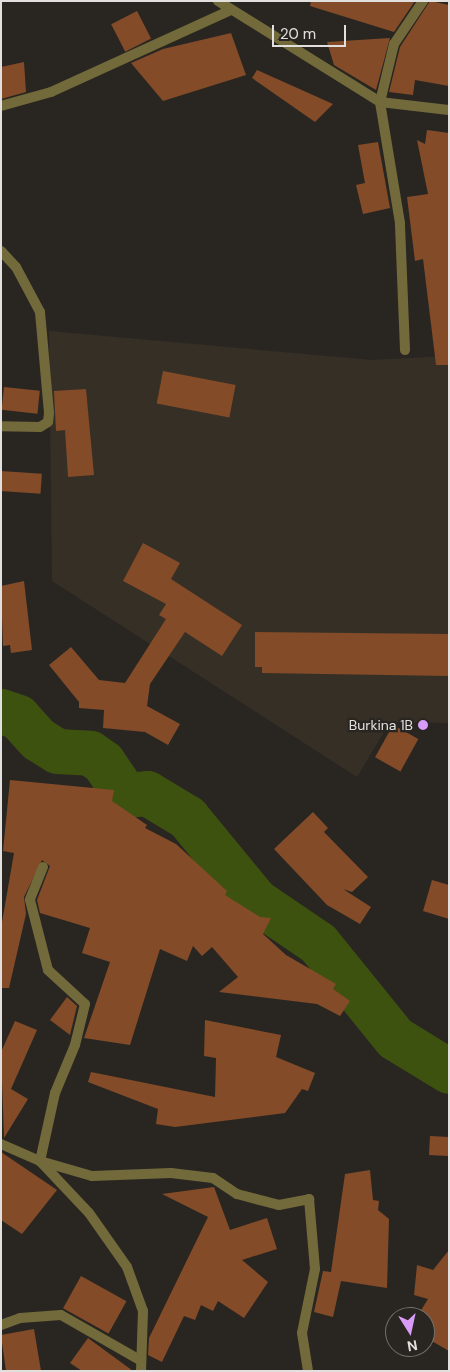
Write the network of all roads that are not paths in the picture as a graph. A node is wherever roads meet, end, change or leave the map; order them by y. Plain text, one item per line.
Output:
1 (218, 1) edge
2 (423, 1) edge
3 (229, 11) junction
4 (380, 102) junction
5 (1, 106) edge
6 (449, 110) edge
7 (1, 251) edge
8 (404, 350) dead end
9 (1, 426) edge
10 (43, 867) dead end
11 (1, 1144) edge
12 (40, 1161) junction
13 (1, 1325) edge
14 (138, 1359) junction
15 (141, 1371) edge
16 (308, 1371) edge

1 - 3 street
2 - 4 street
3 - 4 street
3 - 5 street
4 - 6 street
4 - 8 street
7 - 9 street
10 - 12 street
11 - 12 street
12 - 14 street
12 - 16 street
13 - 14 street
14 - 15 street

